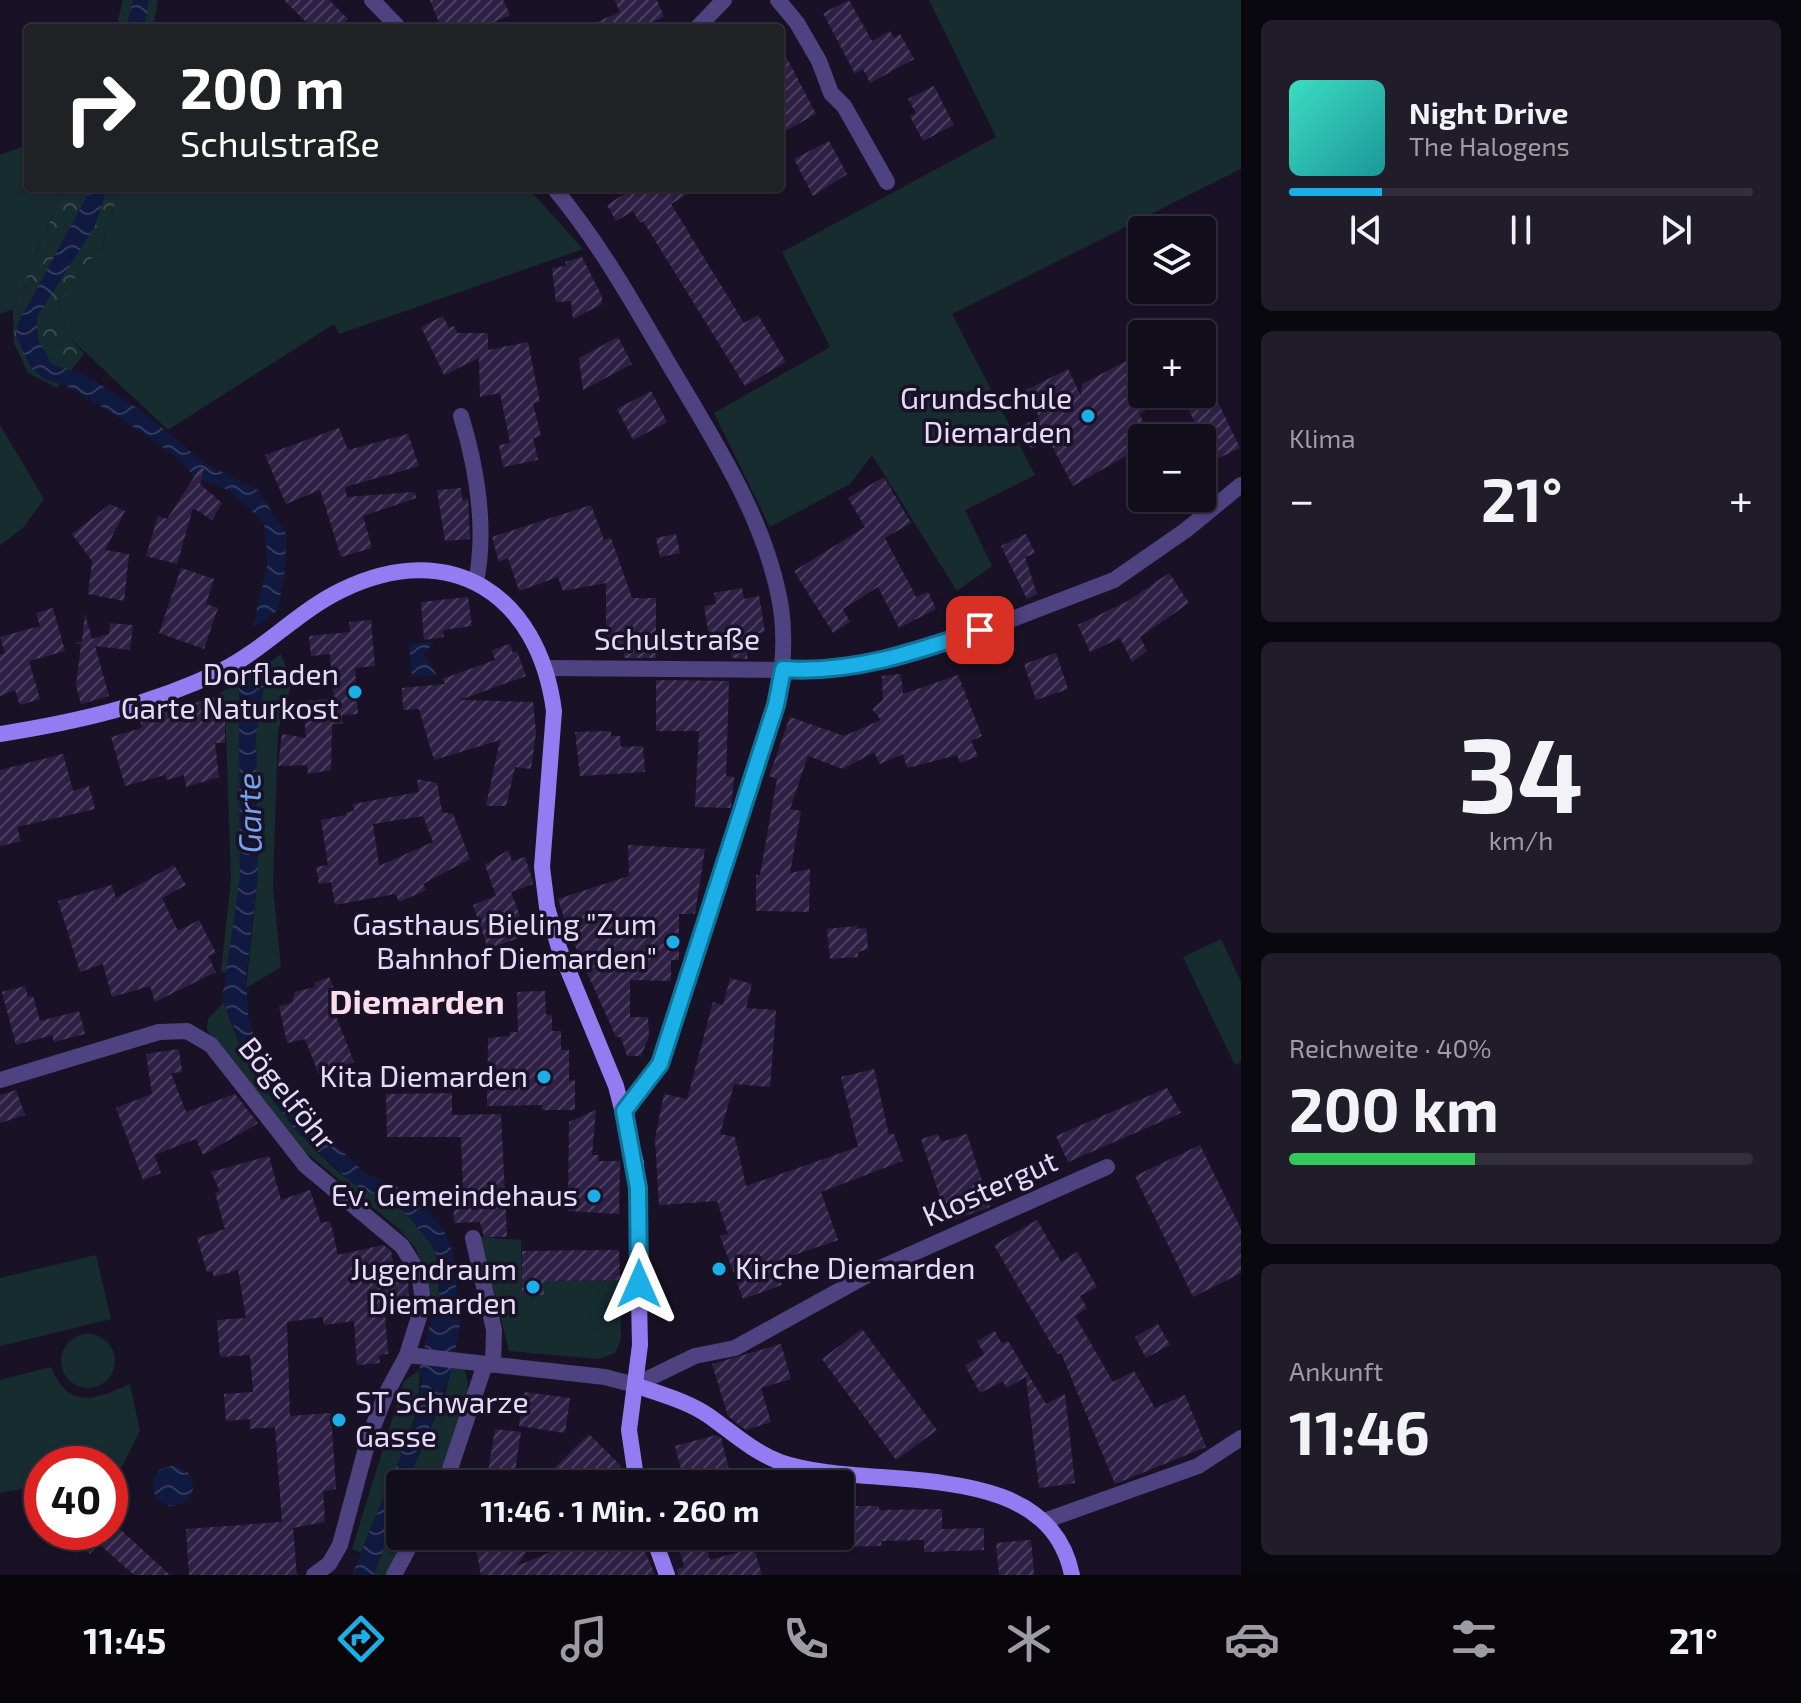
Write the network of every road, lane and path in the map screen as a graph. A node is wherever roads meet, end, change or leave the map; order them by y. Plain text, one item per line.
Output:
1 (372, 0) edge
2 (724, 0) edge
3 (778, 0) edge
4 (395, 24) edge
5 (701, 24) edge
6 (887, 182) dead end
7 (557, 192) edge
8 (461, 416) dead end
9 (1241, 485) edge
10 (476, 582) junction
11 (546, 668) junction
12 (783, 669) junction
13 (0, 734) edge
14 (0, 1080) edge
15 (624, 1111) junction
16 (1107, 1167) dead end
17 (473, 1238) dead end
18 (415, 1355) junction
19 (489, 1364) junction
20 (635, 1385) junction
21 (1241, 1438) edge
22 (450, 1470) edge
23 (635, 1470) edge
24 (1044, 1521) junction
25 (407, 1550) edge
26 (658, 1550) edge
27 (314, 1575) edge
28 (394, 1575) edge
29 (667, 1575) edge
30 (1072, 1575) edge

1 - 4 street
2 - 5 street
3 - 6 street
7 - 12 street
8 - 10 street
9 - 12 street, Schulstraße
10 - 11 street
10 - 13 street
11 - 12 street, Schulstraße
11 - 15 street
12 - 15 street
14 - 18 street, Bögelföhr
15 - 20 street
16 - 20 street, Klostergut
17 - 19 street
18 - 19 street
18 - 27 street, Bögelföhr
19 - 20 street
19 - 22 street
20 - 23 street
20 - 24 street
21 - 24 street
24 - 30 street
25 - 28 street
26 - 29 street

